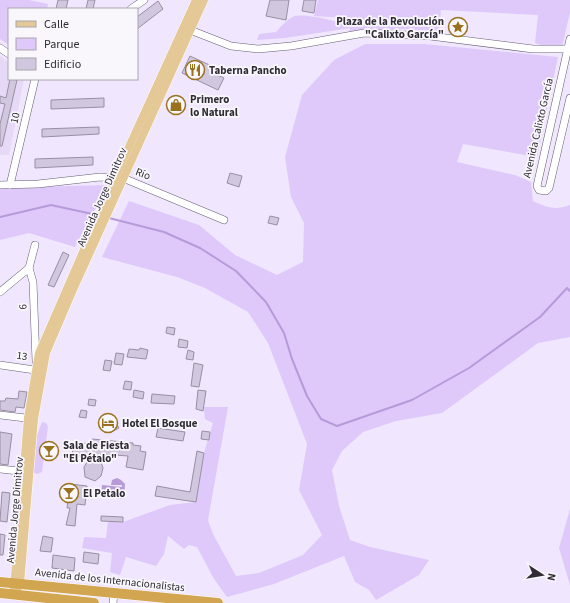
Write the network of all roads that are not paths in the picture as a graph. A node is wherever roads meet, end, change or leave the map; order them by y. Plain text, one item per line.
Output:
1 (144, 0) edge
2 (201, 0) edge
3 (132, 8) edge
4 (186, 28) junction
5 (570, 39) edge
6 (569, 49) edge
7 (35, 80) edge
8 (570, 98) edge
9 (119, 178) junction
10 (0, 185) edge
11 (10, 185) junction
12 (224, 220) dead end
13 (35, 245) dead end
14 (29, 268) junction
15 (0, 292) edge
16 (0, 365) edge
17 (39, 370) junction
18 (0, 415) edge
19 (31, 419) junction
20 (0, 469) edge
21 (26, 472) junction
22 (0, 582) edge
23 (16, 583) junction
24 (0, 592) edge
25 (14, 594) junction
26 (114, 598) edge
27 (94, 603) edge
28 (218, 603) edge

1 - 3 street
2 - 4 main road, Avenida Jorge Dimitrov
4 - 6 street
4 - 9 main road, Avenida Jorge Dimitrov
5 - 6 street, Avenida Calixto García
6 - 8 street, Avenida Calixto García
7 - 11 street, 10
9 - 11 street, Río
9 - 12 street, Río
9 - 17 main road, Avenida Jorge Dimitrov
10 - 11 street, Río
13 - 14 street, 6
14 - 15 street
14 - 17 street, 6
16 - 17 street, 13
17 - 19 main road, Avenida Jorge Dimitrov
18 - 19 street
19 - 21 main road, Avenida Jorge Dimitrov
20 - 21 street
21 - 23 main road, Avenida Jorge Dimitrov
22 - 23 highway, Avenida de los Internacionalistas
23 - 25 main road, Avenida Jorge Dimitrov
23 - 26 highway, Avenida de los Internacionalistas
24 - 25 highway
25 - 27 highway
26 - 28 highway, Avenida de los Internacionalistas

